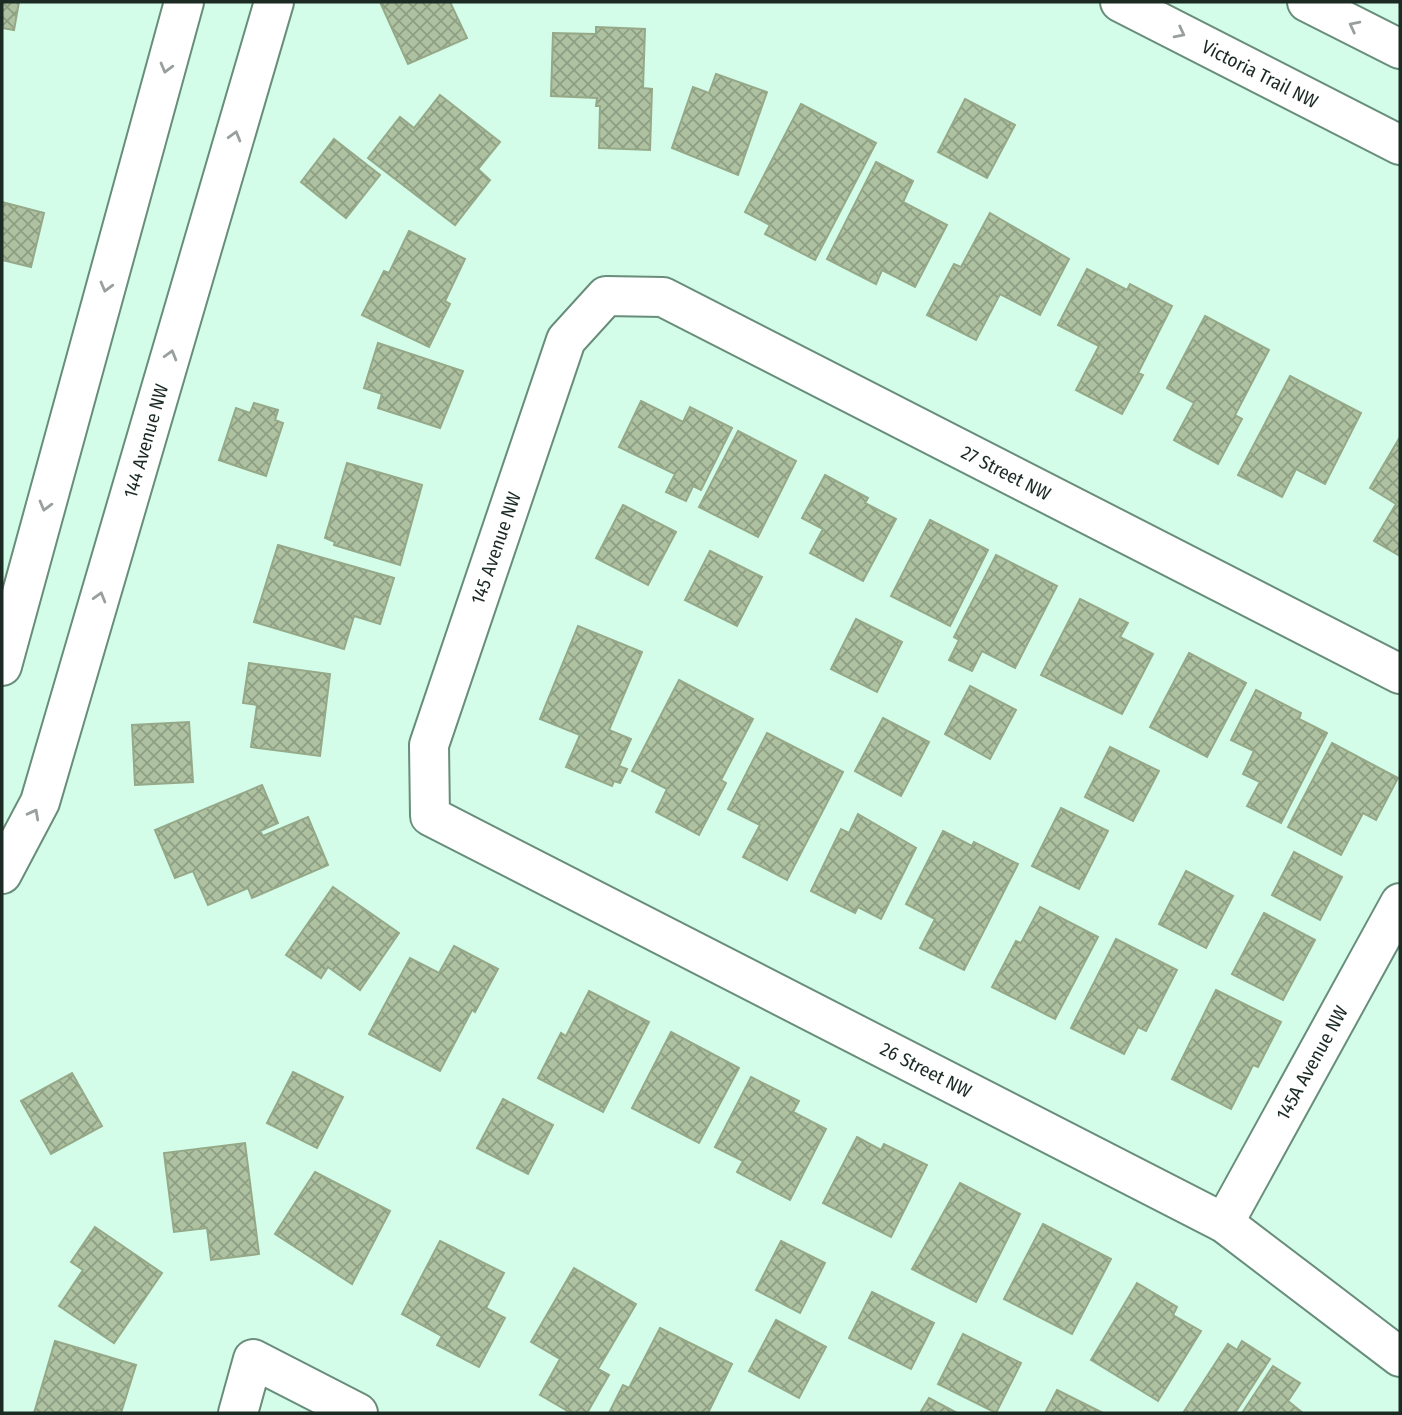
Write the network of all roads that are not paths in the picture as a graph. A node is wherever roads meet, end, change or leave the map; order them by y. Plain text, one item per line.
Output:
1 (184, 2) edge
2 (274, 2) edge
3 (1120, 2) edge
4 (1307, 2) edge
5 (1400, 49) edge
6 (1400, 145) edge
7 (606, 296) joint
8 (2, 666) edge
9 (1400, 674) edge
10 (430, 816) joint
11 (2, 874) edge
12 (1400, 903) edge
13 (1224, 1223) junction
14 (1400, 1357) edge
15 (238, 1413) edge
16 (358, 1413) edge

1 -> 8 street
11 -> 2 street, 144 Avenue NW
3 -> 6 street, Victoria Trail NW
5 -> 4 street
7 - 9 street, 27 Street NW
7 - 10 street, 145 Avenue NW
10 - 13 street, 26 Street NW
12 - 13 street, 145A Avenue NW
13 - 14 street, 26 Street NW
15 - 16 street

